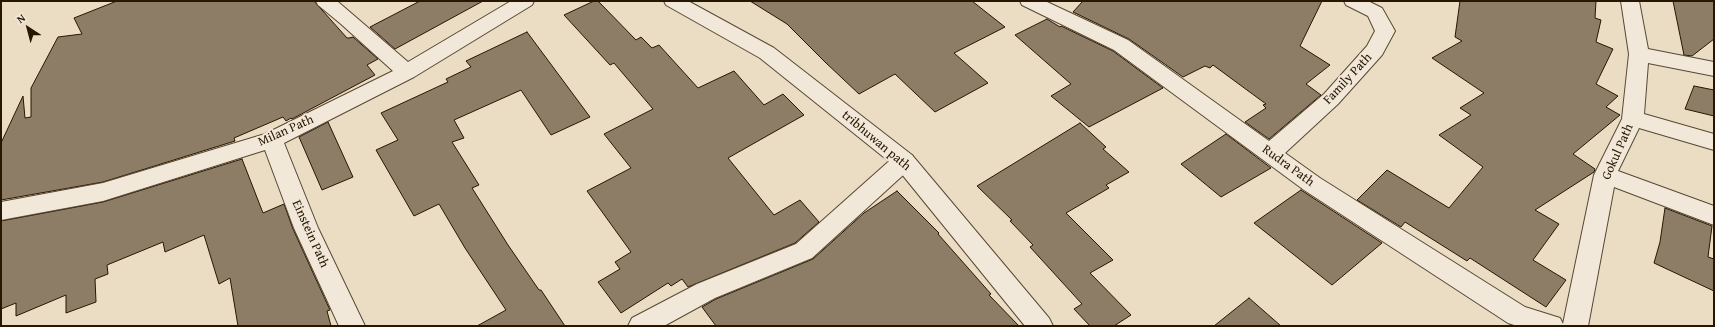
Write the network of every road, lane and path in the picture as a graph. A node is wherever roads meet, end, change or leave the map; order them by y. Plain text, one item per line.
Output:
1 (325, 1) edge
2 (525, 1) edge
3 (673, 1) edge
4 (1029, 1) edge
5 (1353, 1) edge
6 (1630, 1) edge
7 (1639, 54) junction
8 (1714, 69) edge
9 (407, 72) junction
10 (1633, 119) junction
11 (272, 140) junction
12 (1714, 142) edge
13 (1270, 153) junction
14 (904, 161) junction
15 (1605, 175) junction
16 (1, 211) edge
17 (1714, 216) edge
18 (352, 326) edge
19 (641, 326) edge
20 (1040, 326) edge
21 (1551, 326) edge
22 (1575, 326) edge

1 - 9 street
2 - 9 street, Milan Path
3 - 14 street, tribhuwan path
4 - 13 street, Rudra Path
5 - 13 street, Family Path
6 - 7 street, Gokul Path
7 - 8 street
7 - 10 street, Gokul Path
9 - 11 street, Milan Path
10 - 12 street
10 - 15 street, Gokul Path
11 - 16 street, Milan Path
11 - 18 street, Einstein Path
13 - 21 street, Rudra Path
14 - 19 street
14 - 20 street, tribhuwan path
15 - 17 street
15 - 22 street, Gokul Path

